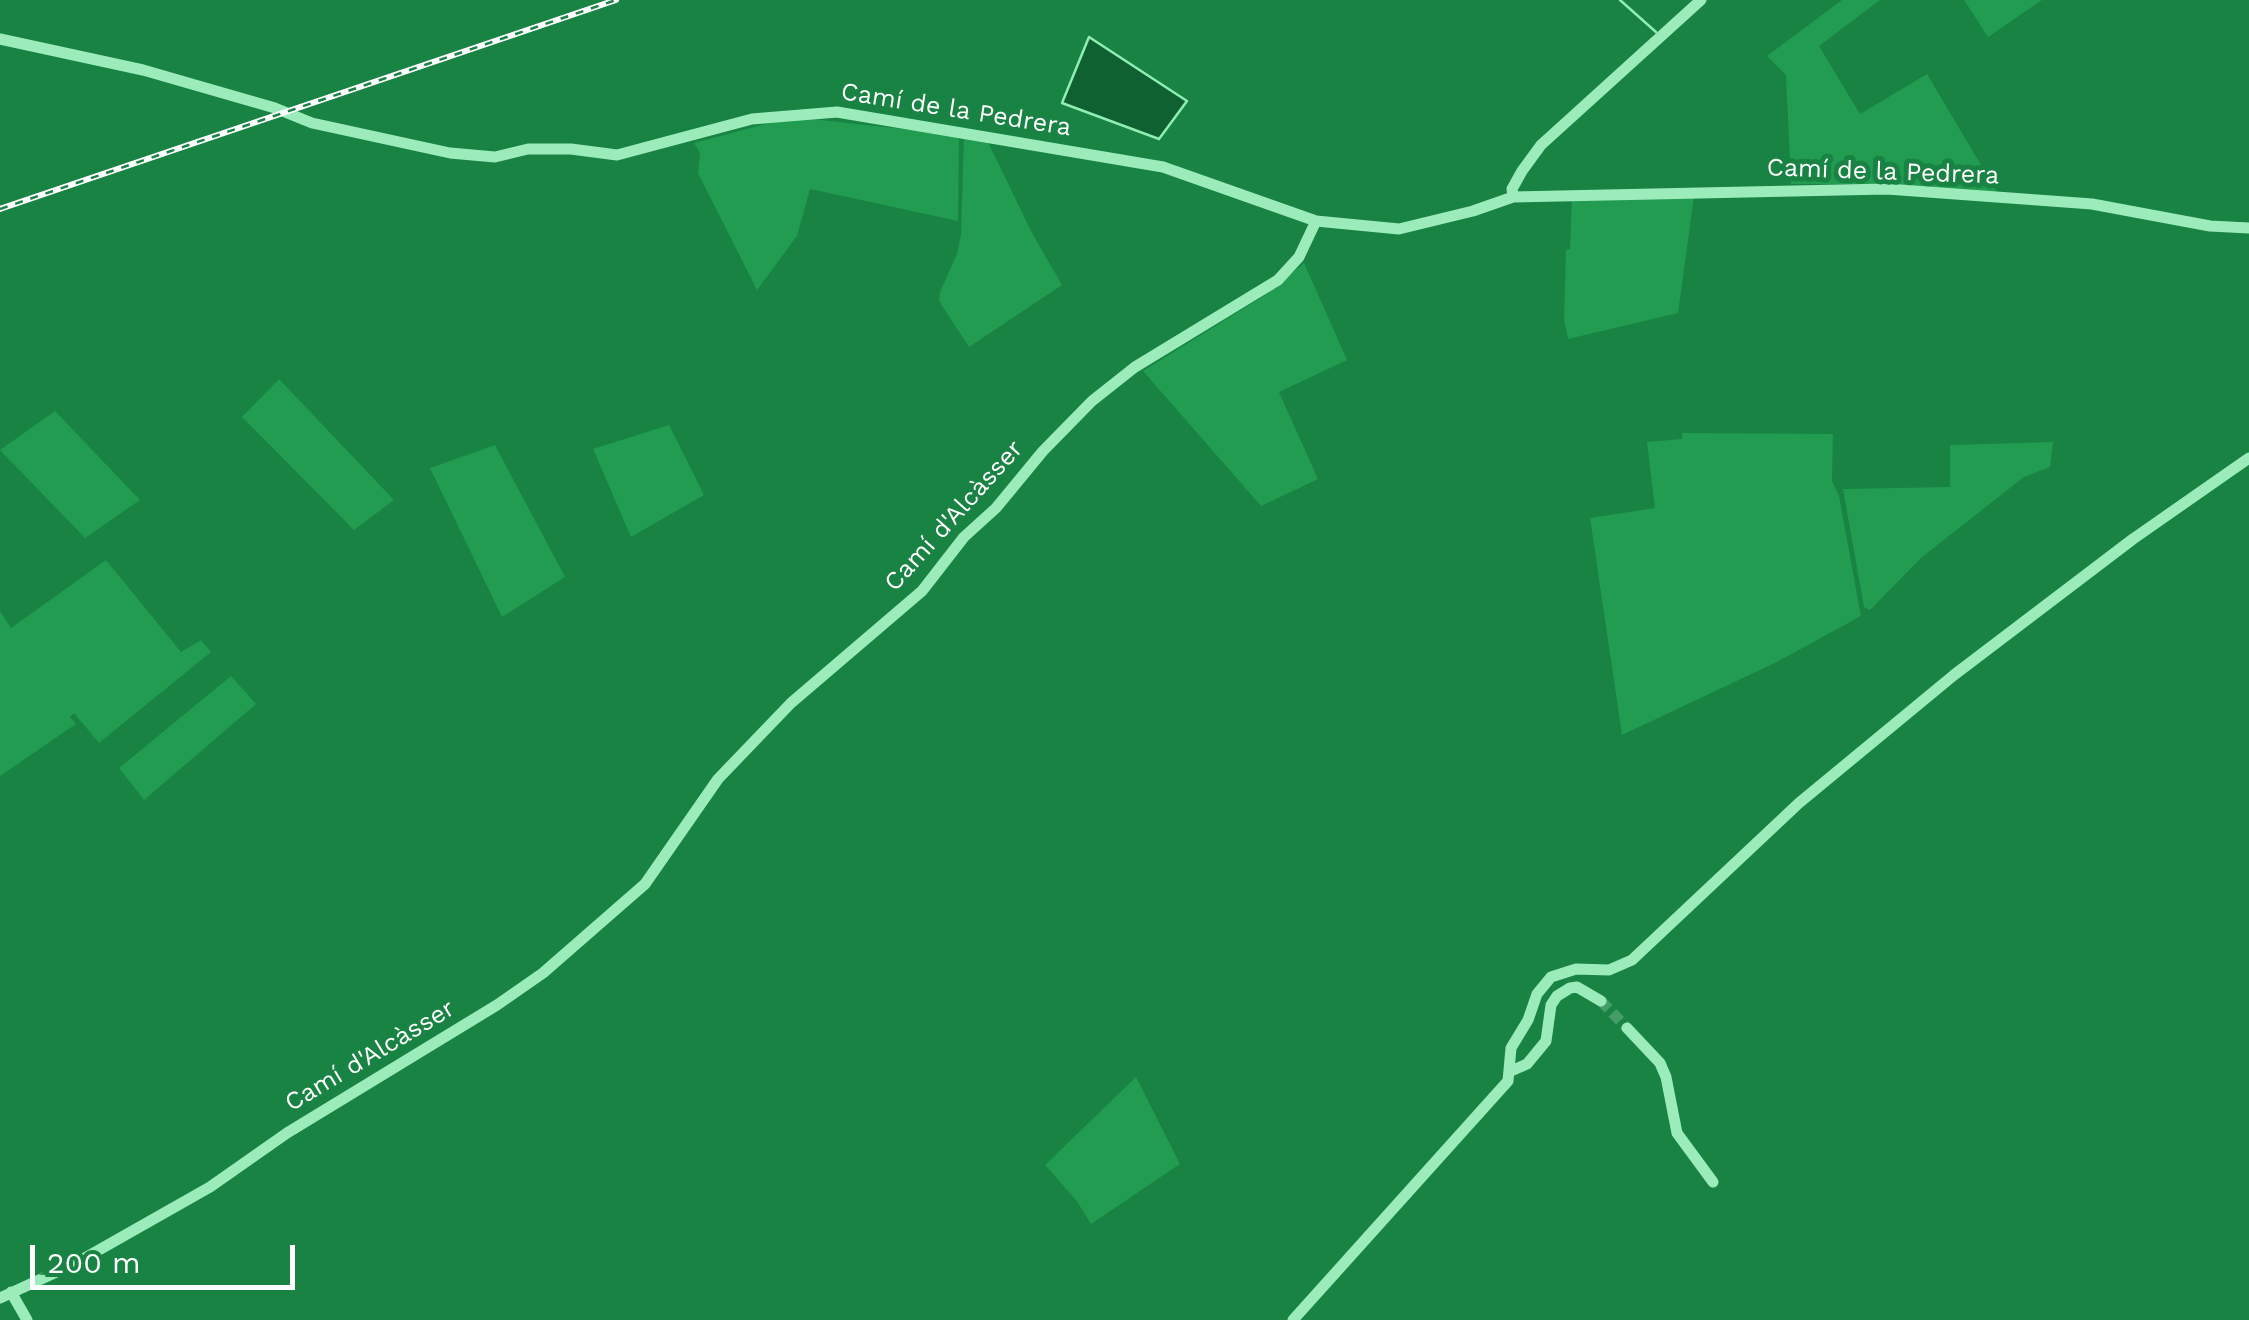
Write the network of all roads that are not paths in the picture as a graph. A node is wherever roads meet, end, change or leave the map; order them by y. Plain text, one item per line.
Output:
1 (1702, 0) edge
2 (0, 39) edge
3 (1513, 197) junction
4 (1316, 221) junction
5 (2249, 228) edge
6 (2249, 458) edge
7 (1601, 1001) tunnel mouth
8 (1628, 1028) tunnel mouth
9 (1511, 1071) junction
10 (1713, 1182) dead end
11 (3, 1295) edge
12 (27, 1320) edge
13 (1293, 1320) edge

1 - 3 street
2 - 4 street, Camí de la Pedrera
3 - 4 street
3 - 5 street, Camí de la Pedrera
4 - 11 street, Camí d'Alcàsser
6 - 9 street
7 - 9 street
8 - 10 street
9 - 13 street
11 - 12 street

